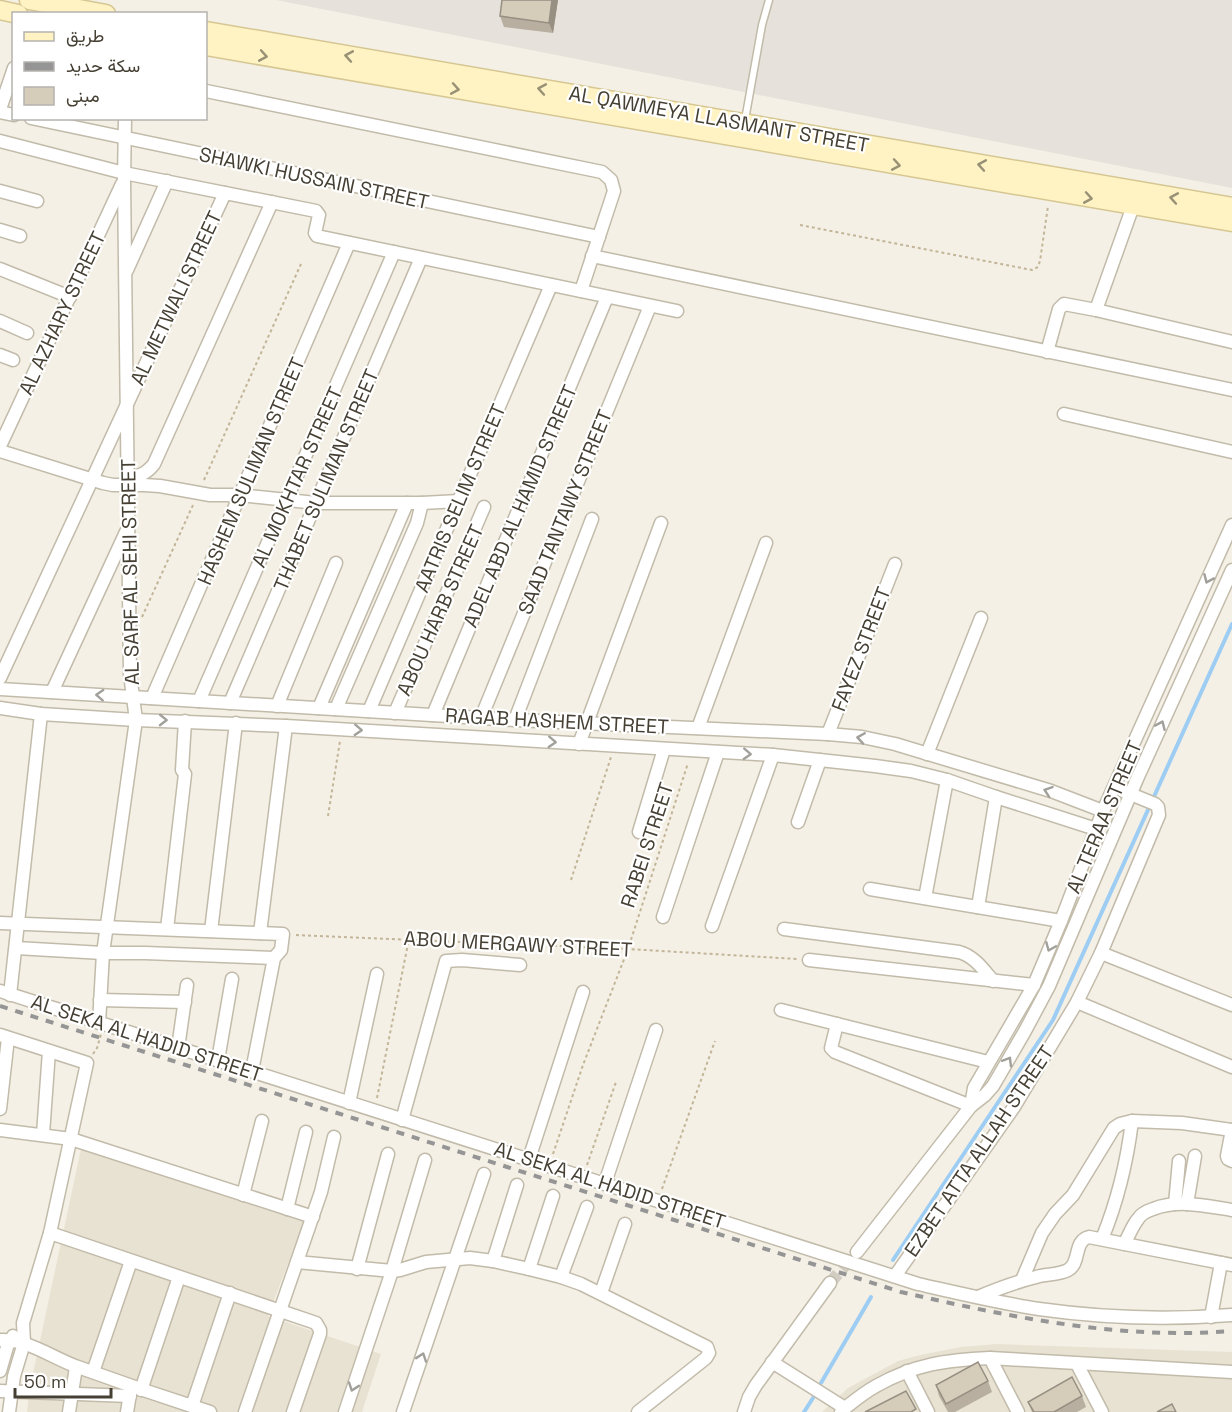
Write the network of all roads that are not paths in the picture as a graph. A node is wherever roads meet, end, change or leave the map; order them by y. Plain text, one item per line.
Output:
1 (29, 0) edge
2 (769, 0) edge
3 (95, 12) edge
4 (207, 31) edge
5 (207, 46) edge
6 (12, 74) edge
7 (207, 91) edge
8 (0, 111) edge
9 (39, 120) edge
10 (125, 120) edge
11 (743, 131) junction
12 (125, 139) junction
13 (0, 141) edge
14 (124, 176) junction
15 (1016, 178) junction
16 (167, 181) junction
17 (0, 191) edge
18 (225, 193) junction
19 (37, 201) dead end
20 (272, 202) junction
21 (1133, 206) junction
22 (1232, 207) edge
23 (1232, 222) edge
24 (0, 230) edge
25 (20, 236) dead end
26 (598, 237) junction
27 (349, 243) junction
28 (394, 252) junction
29 (592, 256) junction
30 (421, 258) junction
31 (0, 269) edge
32 (125, 273) junction
33 (551, 285) junction
34 (581, 291) junction
35 (70, 297) junction
36 (607, 297) junction
37 (650, 306) junction
38 (1096, 310) junction
39 (677, 311) dead end
40 (0, 321) edge
41 (27, 333) dead end
42 (1232, 342) edge
43 (1047, 352) junction
44 (0, 355) edge
45 (13, 360) dead end
46 (1232, 390) edge
47 (127, 404) junction
48 (1064, 414) dead end
49 (0, 446) edge
50 (0, 451) edge
51 (1232, 452) edge
52 (92, 480) junction
53 (128, 481) junction
54 (240, 495) junction
55 (286, 500) junction
56 (459, 501) junction
57 (407, 502) junction
58 (422, 502) junction
59 (316, 503) junction
60 (484, 507) dead end
61 (592, 519) dead end
62 (661, 523) dead end
63 (1232, 525) edge
64 (128, 528) junction
65 (766, 543) dead end
66 (336, 562) dead end
67 (895, 564) dead end
68 (1232, 570) edge
69 (981, 618) dead end
70 (0, 678) edge
71 (0, 689) edge
72 (52, 692) junction
73 (132, 697) junction
74 (152, 698) junction
75 (199, 701) junction
76 (230, 703) junction
77 (277, 706) junction
78 (0, 708) edge
79 (319, 708) junction
80 (336, 709) junction
81 (369, 711) junction
82 (395, 713) junction
83 (41, 714) junction
84 (433, 715) junction
85 (481, 718) junction
86 (136, 720) junction
87 (515, 720) junction
88 (185, 721) junction
89 (236, 723) junction
90 (587, 723) junction
91 (286, 726) junction
92 (698, 728) junction
93 (828, 734) junction
94 (579, 744) junction
95 (664, 749) junction
96 (718, 752) junction
97 (773, 755) junction
98 (932, 755) junction
99 (820, 760) junction
100 (929, 776) junction
101 (947, 780) junction
102 (1114, 787) junction
103 (1135, 795) junction
104 (996, 797) junction
105 (1103, 811) junction
106 (798, 822) dead end
107 (1096, 829) junction
108 (639, 831) dead end
109 (870, 889) dead end
110 (924, 898) junction
111 (978, 907) junction
112 (663, 916) dead end
113 (1061, 921) junction
114 (0, 923) edge
115 (18, 924) junction
116 (712, 926) dead end
117 (107, 927) junction
118 (167, 929) junction
119 (784, 929) dead end
120 (211, 931) junction
121 (260, 933) junction
122 (16, 948) junction
123 (103, 953) junction
124 (1101, 953) junction
125 (274, 958) junction
126 (809, 960) road end
127 (520, 965) dead end
128 (377, 974) dead end
129 (232, 980) dead end
130 (993, 981) junction
131 (187, 985) dead end
132 (1034, 985) junction
133 (583, 992) dead end
134 (5, 993) edge
135 (100, 1000) junction
136 (185, 1002) junction
137 (1077, 1002) junction
138 (1232, 1005) edge
139 (781, 1010) dead end
140 (837, 1024) junction
141 (100, 1029) junction
142 (656, 1030) dead end
143 (4, 1036) edge
144 (178, 1048) junction
145 (49, 1051) junction
146 (218, 1060) junction
147 (988, 1062) junction
148 (1232, 1067) edge
149 (252, 1071) junction
150 (349, 1103) junction
151 (971, 1106) junction
152 (0, 1109) edge
153 (402, 1120) junction
154 (262, 1121) dead end
155 (1132, 1121) junction
156 (0, 1130) edge
157 (1232, 1130) edge
158 (306, 1132) dead end
159 (43, 1134) junction
160 (334, 1137) dead end
161 (70, 1139) junction
162 (388, 1154) dead end
163 (1195, 1156) dead end
164 (529, 1159) junction
165 (425, 1160) dead end
166 (1179, 1161) dead end
167 (1232, 1161) edge
168 (484, 1174) dead end
169 (605, 1183) junction
170 (517, 1185) dead end
171 (243, 1195) junction
172 (553, 1196) dead end
173 (1181, 1204) junction
174 (587, 1207) dead end
175 (287, 1209) junction
176 (1232, 1210) edge
177 (313, 1217) junction
178 (625, 1224) dead end
179 (50, 1233) junction
180 (1102, 1239) junction
181 (1124, 1244) junction
182 (857, 1252) tunnel mouth
183 (455, 1259) junction
184 (131, 1260) junction
185 (493, 1260) junction
186 (297, 1262) junction
187 (1227, 1264) edge
188 (357, 1269) junction
189 (529, 1269) junction
190 (392, 1271) junction
191 (895, 1276) junction
192 (179, 1277) junction
193 (561, 1277) junction
194 (1022, 1280) junction
195 (830, 1282) tunnel mouth
196 (230, 1293) junction
197 (601, 1293) junction
198 (977, 1298) junction
199 (280, 1310) junction
200 (1232, 1315) edge
201 (1211, 1317) junction
202 (23, 1323) junction
203 (5, 1340) edge
204 (24, 1343) junction
205 (990, 1358) junction
206 (772, 1362) junction
207 (1077, 1364) junction
208 (76, 1367) junction
209 (0, 1371) edge
210 (907, 1371) junction
211 (93, 1372) junction
212 (1232, 1372) edge
213 (134, 1391) junction
214 (6, 1392) edge
215 (72, 1394) junction
216 (189, 1408) edge
217 (843, 1410) edge
218 (644, 1411) edge
219 (9, 1412) edge
220 (69, 1412) edge
221 (128, 1412) edge
222 (210, 1412) edge
223 (245, 1412) edge
224 (293, 1412) edge
225 (345, 1412) edge
226 (403, 1412) edge
227 (744, 1412) edge
228 (928, 1412) edge
229 (1018, 1412) edge
230 (1102, 1412) edge

1 - 3 main road
2 - 11 lane
11 -> 4 main road, AL QAWMEYA LLASMANT STREET
5 -> 11 main road, AL QAWMEYA LLASMANT STREET
6 - 8 street
7 - 26 street
9 - 12 street, SHAWKI HUSSAIN STREET
10 - 12 street, AL SARF AL SEHI STREET
11 - 15 main road, AL QAWMEYA LLASMANT STREET
12 - 14 street, AL SARF AL SEHI STREET
12 - 26 street, SHAWKI HUSSAIN STREET
13 - 14 street
14 - 16 street
14 - 32 street, AL SARF AL SEHI STREET
14 - 35 street, AL AZHARY STREET
15 -> 21 main road, AL QAWMEYA LLASMANT STREET
22 -> 15 main road, AL QAWMEYA LLASMANT STREET
16 - 18 street
16 - 32 street
17 - 19 street
18 - 20 street
18 - 47 street, AL METWALI STREET
20 - 27 street
20 - 53 street
21 - 23 main road, AL QAWMEYA LLASMANT STREET
21 - 38 street
24 - 25 street
26 - 29 street
27 - 28 street
27 - 54 street, HASHEM SULIMAN STREET
28 - 30 street
28 - 55 street, AL MOKHTAR STREET
29 - 34 street
29 - 43 street
30 - 33 street
30 - 59 street, THABET SULIMAN STREET
31 - 35 street
32 - 47 street, AL SARF AL SEHI STREET
33 - 34 street
33 - 56 street, AATRIS SELIM STREET
34 - 36 street
35 - 49 street, AL AZHARY STREET
36 - 37 street
36 - 84 street, ADEL ABD AL HAMID STREET
37 - 39 street
37 - 85 street, SAAD TANTAWY STREET
38 - 42 street
38 - 43 street
40 - 41 street
43 - 46 street
44 - 45 street
47 - 52 street, AL METWALI STREET
47 - 53 street, AL SARF AL SEHI STREET
48 - 51 street
50 - 52 street
52 - 53 street
52 - 70 street, AL METWALI STREET
53 - 54 street
53 - 64 street, AL SARF AL SEHI STREET
54 - 55 street
54 - 74 street, HASHEM SULIMAN STREET
55 - 59 street
55 - 75 street, AL MOKHTAR STREET
56 - 58 street
56 - 81 street, AATRIS SELIM STREET
57 - 58 street
57 - 59 street
57 - 79 street
58 - 80 street
59 - 76 street, THABET SULIMAN STREET
60 - 82 street, ABOU HARB STREET
61 - 87 street
62 - 90 street
63 -> 102 street, AL TERAA STREET
64 - 72 street
64 - 73 street, AL SARF AL SEHI STREET
65 - 92 street
66 - 77 street
67 - 93 street, FAYEZ STREET
103 -> 68 street, AL TERAA STREET
69 - 98 street
71 - 72 street, RAGAB HASHEM STREET
73 -> 72 street, RAGAB HASHEM STREET
73 - 74 street, RAGAB HASHEM STREET
73 - 86 street, AL SARF AL SEHI STREET
74 - 75 street, RAGAB HASHEM STREET
75 - 76 street, RAGAB HASHEM STREET
76 - 77 street, RAGAB HASHEM STREET
77 - 79 street, RAGAB HASHEM STREET
78 - 83 street, RAGAB HASHEM STREET
79 - 80 street, RAGAB HASHEM STREET
80 - 81 street, RAGAB HASHEM STREET
81 - 82 street, RAGAB HASHEM STREET
82 - 84 street, RAGAB HASHEM STREET
83 - 86 street, RAGAB HASHEM STREET
83 - 115 street
84 - 85 street, RAGAB HASHEM STREET
85 - 87 street, RAGAB HASHEM STREET
86 -> 88 street, RAGAB HASHEM STREET
86 - 117 street, AL SARF AL SEHI STREET
87 - 90 street, RAGAB HASHEM STREET
88 - 89 street, RAGAB HASHEM STREET
88 - 118 street
89 - 91 street, RAGAB HASHEM STREET
89 - 120 street
90 - 92 street, RAGAB HASHEM STREET
90 - 94 street
91 -> 94 street, RAGAB HASHEM STREET
91 - 121 street
92 - 93 street, RAGAB HASHEM STREET
98 -> 93 street, RAGAB HASHEM STREET
94 - 95 street, RAGAB HASHEM STREET
95 - 96 street, RAGAB HASHEM STREET
95 - 108 street
96 -> 97 street, RAGAB HASHEM STREET
96 - 112 street
97 - 99 street, RAGAB HASHEM STREET
97 - 116 street
98 - 100 street
105 -> 98 street, RAGAB HASHEM STREET
99 - 100 street, RAGAB HASHEM STREET
99 - 106 street
100 - 101 street, RAGAB HASHEM STREET
101 - 104 street, RAGAB HASHEM STREET
101 - 110 street
102 - 103 street, EZBET ATTA ALLAH STREET
102 - 105 street, AL TERAA STREET
103 - 124 street, EZBET ATTA ALLAH STREET
151 -> 103 street, AL TERAA STREET
104 - 107 street, RAGAB HASHEM STREET
104 - 111 street
105 - 107 street, AL TERAA STREET
107 - 113 street, AL TERAA STREET
109 - 110 street
110 - 111 street
111 - 113 street
113 -> 132 street, AL TERAA STREET
114 - 115 street
115 - 117 street
115 - 122 street
117 - 118 street
117 - 123 street, AL SARF AL SEHI STREET
118 - 120 street
119 - 130 street
120 - 121 street
121 - 125 street
122 - 123 street
122 - 134 street
123 - 125 street
123 - 135 street, AL SARF AL SEHI STREET
124 - 137 street, EZBET ATTA ALLAH STREET
124 - 138 street
125 - 149 street
126 - 130 street
127 - 153 street
128 - 150 street
129 - 146 street
130 - 132 street
131 - 136 street
132 - 147 street, AL TERAA STREET
133 - 164 street
134 - 141 street, AL SEKA AL HADID STREET
135 - 136 street
135 - 141 street, AL SARF AL SEHI STREET
136 - 144 street
137 - 148 street
137 - 191 street, EZBET ATTA ALLAH STREET
139 - 140 street
140 - 147 street
140 - 151 street
141 - 144 street, AL SEKA AL HADID STREET
142 - 169 street
143 - 145 street
143 - 152 street
144 - 146 street, AL SEKA AL HADID STREET
145 - 159 street
145 - 161 street
146 - 149 street, AL SEKA AL HADID STREET
147 - 151 street, AL TERAA STREET
149 - 150 street, AL SEKA AL HADID STREET
150 - 153 street, AL SEKA AL HADID STREET
151 - 182 street, AL TERAA STREET
153 - 164 street, AL SEKA AL HADID STREET
154 - 171 street
155 - 157 street
155 - 180 street
155 - 194 street
156 - 159 street
157 - 167 street
158 - 175 street
159 - 161 street
160 - 177 street
161 - 171 street
161 - 179 street
162 - 188 street
163 - 173 street
164 - 169 street, AL SEKA AL HADID STREET
165 - 190 street
166 - 173 street
168 - 183 street
169 - 191 street, AL SEKA AL HADID STREET
170 - 185 street
171 - 175 street
172 - 189 street
173 - 176 street
173 - 181 street
174 - 193 street
175 - 177 street
177 - 186 street
178 - 197 street
179 - 184 street
179 - 202 street
180 - 181 street
180 - 194 street
181 - 187 street
183 - 185 street
183 - 190 street
226 -> 183 street
184 - 192 street
184 - 211 street
185 - 189 street
186 - 188 street
186 - 199 street
187 - 201 street
188 - 190 street
189 - 193 street
190 -> 225 street
191 - 198 street, AL SEKA AL HADID STREET
192 - 196 street
192 - 213 street
193 - 197 street
194 - 198 street
195 - 206 street
196 - 199 street
196 - 216 street
197 - 218 street
198 - 201 street, AL SEKA AL HADID STREET
199 - 223 street
199 - 224 street
200 - 201 street, AL SEKA AL HADID STREET
202 - 203 street
202 - 204 street
203 - 204 street
203 - 209 street
204 - 208 street
204 - 214 street
205 - 207 street
205 - 210 street
205 - 229 street
206 - 217 street
206 - 227 street
207 - 212 street
207 - 230 street
208 - 211 street
208 - 215 street
210 - 217 street
210 - 228 street
211 - 213 street
213 - 215 street
213 - 216 street
213 - 221 street
214 - 215 street
214 - 219 street
215 - 220 street
216 - 222 street

